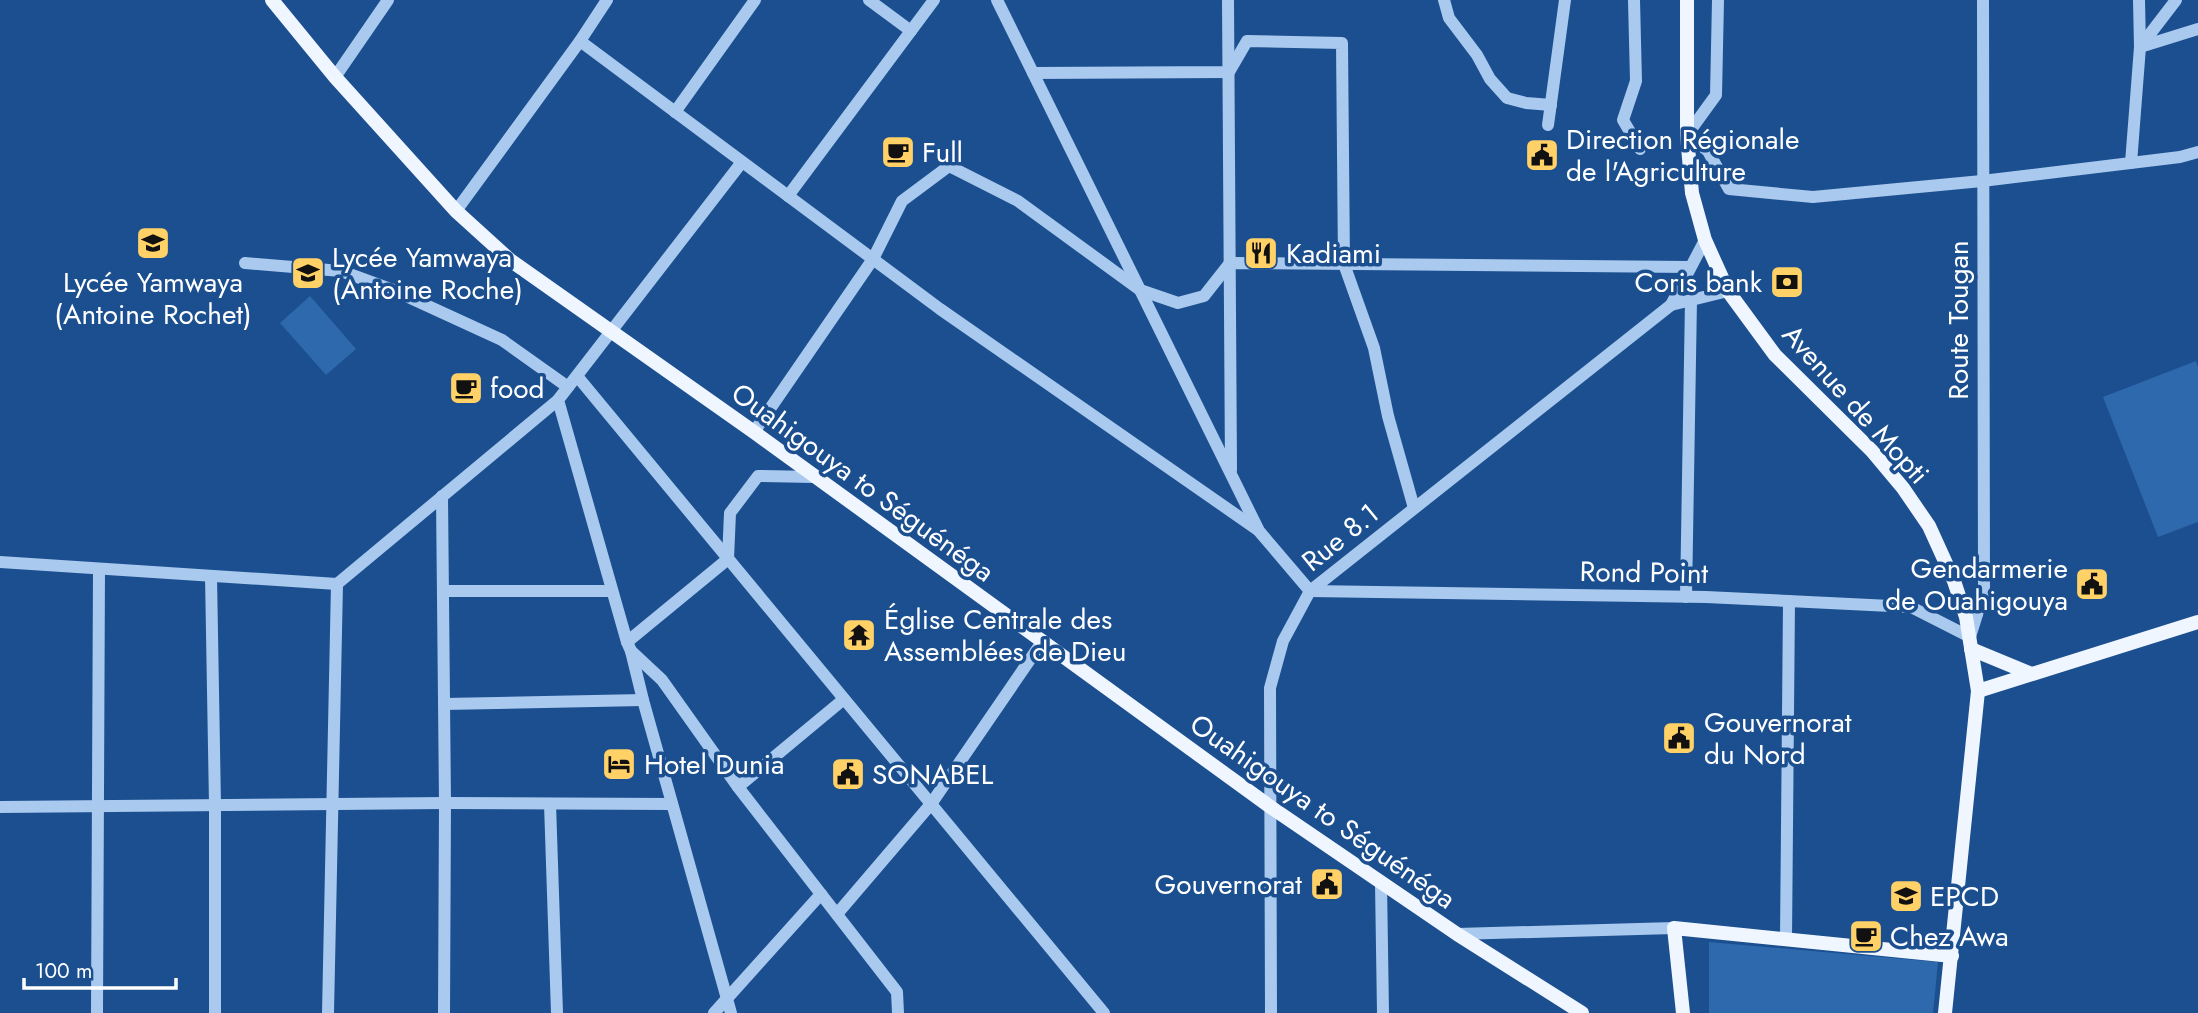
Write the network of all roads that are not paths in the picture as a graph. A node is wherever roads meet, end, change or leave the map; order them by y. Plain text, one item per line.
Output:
1 (272, 0) edge
2 (388, 0) edge
3 (607, 0) edge
4 (755, 0) edge
5 (869, 0) edge
6 (934, 0) edge
7 (997, 0) edge
8 (1228, 0) edge
9 (1444, 0) edge
10 (1565, 0) edge
11 (1634, 0) edge
12 (1687, 0) edge
13 (1718, 0) edge
14 (1983, 0) edge
15 (2139, 0) edge
16 (2176, 0) edge
17 (2198, 29) edge
18 (911, 30) junction
19 (580, 41) junction
20 (2140, 47) junction
21 (1229, 72) junction
22 (1032, 73) junction
23 (335, 77) junction
24 (1551, 104) junction
25 (675, 112) junction
26 (1548, 125) dead end
27 (1687, 135) junction
28 (1640, 149) dead end
29 (2198, 152) edge
30 (742, 162) junction
31 (2131, 163) junction
32 (1982, 181) junction
33 (788, 196) junction
34 (456, 211) junction
35 (1705, 240) junction
36 (873, 260) junction
37 (245, 263) dead end
38 (1230, 263) junction
39 (1344, 264) junction
40 (1690, 267) junction
41 (1140, 290) junction
42 (1728, 291) junction
43 (1691, 300) junction
44 (1671, 305) junction
45 (612, 331) junction
46 (577, 376) junction
47 (568, 387) junction
48 (558, 400) junction
49 (754, 432) junction
50 (1231, 474) junction
51 (814, 477) junction
52 (442, 496) junction
53 (1415, 509) junction
54 (1259, 531) junction
55 (728, 559) junction
56 (0, 562) edge
57 (99, 569) junction
58 (211, 576) junction
59 (337, 584) junction
60 (443, 591) junction
61 (612, 591) junction
62 (1310, 591) junction
63 (1686, 597) junction
64 (1789, 601) junction
65 (2198, 622) edge
66 (1042, 642) junction
67 (1970, 643) junction
68 (629, 647) junction
69 (2029, 673) junction
70 (1978, 691) junction
71 (643, 699) junction
72 (844, 699) junction
73 (444, 704) junction
74 (738, 787) junction
75 (445, 803) junction
76 (333, 804) junction
77 (550, 804) junction
78 (672, 804) junction
79 (931, 804) junction
80 (215, 805) junction
81 (98, 806) junction
82 (0, 807) edge
83 (1272, 808) junction
84 (1381, 883) junction
85 (821, 894) junction
86 (837, 914) junction
87 (1674, 928) junction
88 (1457, 934) junction
89 (1786, 939) junction
90 (1952, 956) junction
91 (727, 999) junction
92 (97, 1013) edge
93 (215, 1013) edge
94 (328, 1013) edge
95 (444, 1013) edge
96 (556, 1013) edge
97 (714, 1013) edge
98 (731, 1013) edge
99 (898, 1013) edge
100 (1104, 1013) edge
101 (1271, 1013) edge
102 (1382, 1013) edge
103 (1582, 1013) edge
104 (1683, 1013) edge
105 (1945, 1013) edge

1 - 23 main road, Ouahigouya to Séguénéga
2 - 23 street
3 - 19 street
4 - 25 street
5 - 18 street
6 - 18 street
7 - 22 street
8 - 21 street
9 - 24 street
10 - 24 street
11 - 28 street
12 - 27 main road, Avenue de Mopti
13 - 27 street
14 - 32 street, Route Tougan
15 - 20 street
16 - 20 street
17 - 20 street
18 - 33 street
19 - 25 street
19 - 34 street
20 - 31 street
21 - 22 street
21 - 38 street
21 - 39 street
22 - 41 street
23 - 34 main road, Ouahigouya to Séguénéga
24 - 26 street
25 - 30 street
27 - 32 street
27 - 35 main road, Avenue de Mopti
29 - 31 street
30 - 33 street
30 - 45 street
31 - 32 street
32 - 67 street, Route Tougan
33 - 36 street
34 - 45 main road, Ouahigouya to Séguénéga
35 - 40 street, Rue 8.1
35 - 42 main road, Avenue de Mopti
36 - 41 street
36 - 49 street
36 - 54 street
37 - 47 street
38 - 39 street
38 - 41 street
38 - 50 street
39 - 40 street
39 - 53 street
40 - 44 street, Rue 8.1
41 - 50 street
42 - 43 street, Rue 8.1
42 - 67 main road, Avenue de Mopti
43 - 44 street, Rue 8.1
43 - 63 street
44 - 53 street, Rue 8.1
45 - 46 street
45 - 49 main road, Ouahigouya to Séguénéga
46 - 47 street
46 - 55 street
47 - 48 street
48 - 52 street
48 - 61 street
49 - 51 main road, Ouahigouya to Séguénéga
50 - 54 street
51 - 55 street
51 - 66 main road, Ouahigouya to Séguénéga
52 - 59 street
52 - 60 street
53 - 62 street, Rue 8.1
54 - 62 street
55 - 68 street
55 - 72 street
56 - 57 street
57 - 58 street
57 - 81 street
58 - 59 street
58 - 80 street
59 - 76 street
60 - 61 street
60 - 73 street
61 - 68 street
62 - 63 street, Rond Point
62 - 83 street, Rue 8.1
63 - 64 street, Rond Point
64 - 67 street, Rond Point
64 - 89 street
65 - 69 main road
66 - 79 street
66 - 83 main road, Ouahigouya to Séguénéga
67 - 69 main road
67 - 70 main road, Avenue de Mopti
68 - 71 street
68 - 74 street
69 - 70 main road
70 - 90 main road, Avenue de Mopti
71 - 73 street
71 - 78 street
72 - 74 street
72 - 79 street
73 - 75 street
74 - 85 street
75 - 76 street
75 - 77 street
75 - 95 street
76 - 80 street
76 - 94 street
77 - 78 street
77 - 96 street
78 - 91 street
79 - 86 street
79 - 100 street
80 - 81 street
80 - 93 street
81 - 82 street
81 - 92 street
83 - 84 main road, Ouahigouya to Séguénéga
83 - 101 street, Rue 8.1
84 - 88 main road, Ouahigouya to Séguénéga
84 - 102 street
85 - 86 street
85 - 91 street
86 - 99 street
87 - 88 street
87 - 89 main road
87 - 104 main road
88 - 103 main road, Ouahigouya to Séguénéga
89 - 90 main road
90 - 105 main road, Avenue de Mopti
91 - 97 street
91 - 98 street

